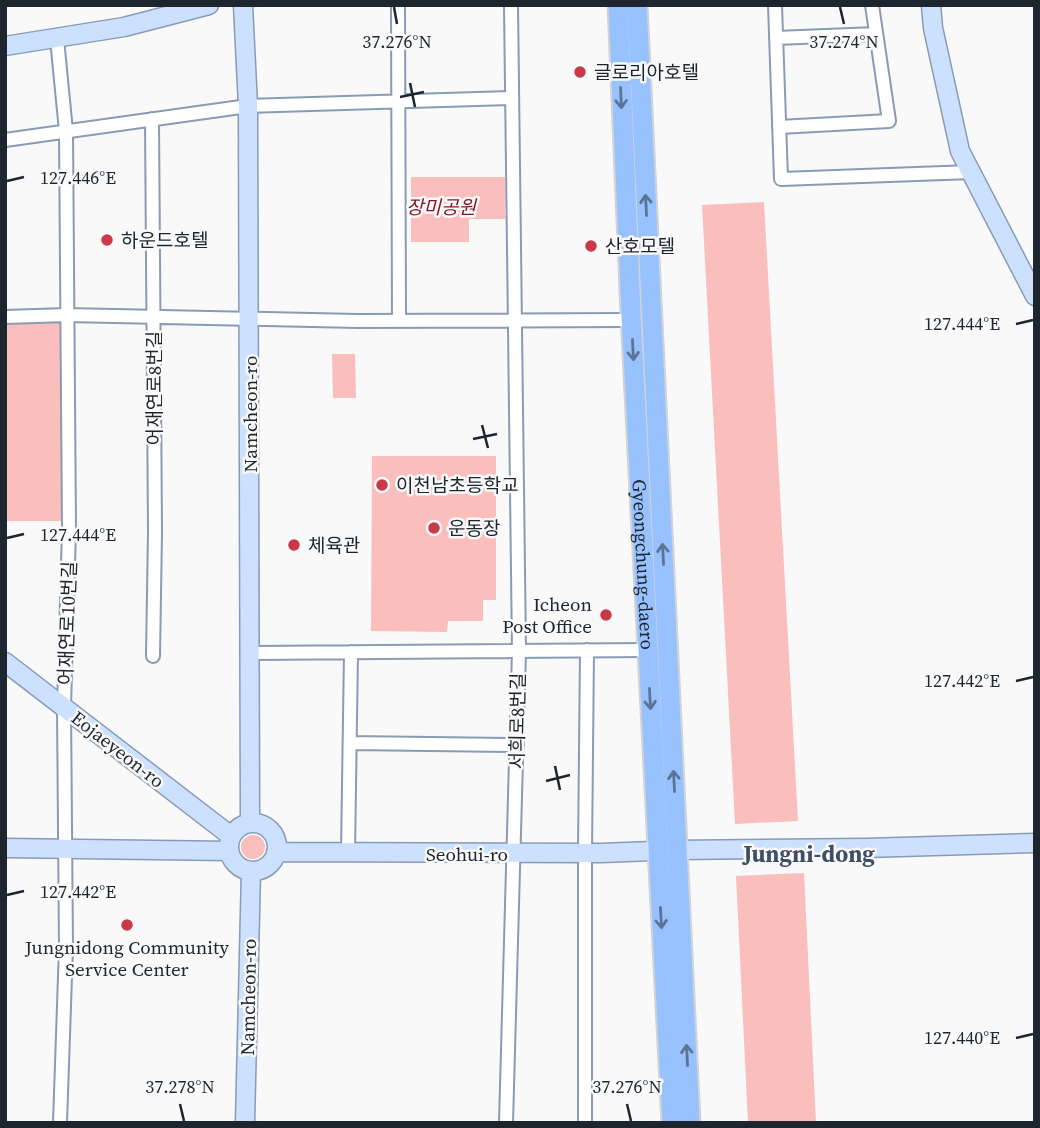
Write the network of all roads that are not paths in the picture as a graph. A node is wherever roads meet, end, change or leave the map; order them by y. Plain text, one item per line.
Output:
1 (209, 5) edge
2 (243, 5) edge
3 (398, 5) edge
4 (511, 5) edge
5 (618, 5) edge
6 (638, 5) edge
7 (775, 5) edge
8 (872, 5) edge
9 (931, 5) edge
10 (876, 34) junction
11 (776, 38) junction
12 (57, 39) junction
13 (5, 46) edge
14 (511, 98) junction
15 (398, 100) junction
16 (248, 106) junction
17 (152, 119) junction
18 (779, 127) junction
19 (66, 131) junction
20 (5, 140) edge
21 (971, 172) junction
22 (1035, 296) edge
23 (67, 315) junction
24 (5, 317) edge
25 (154, 317) junction
26 (250, 318) junction
27 (516, 320) junction
28 (631, 320) junction
29 (398, 321) junction
30 (587, 650) junction
31 (648, 650) junction
32 (519, 651) junction
33 (351, 652) junction
34 (251, 653) junction
35 (153, 656) dead end
36 (5, 662) edge
37 (64, 707) junction
38 (350, 743) junction
39 (517, 745) junction
40 (250, 823) junction
41 (1035, 843) edge
42 (230, 844) junction
43 (5, 848) edge
44 (66, 849) junction
45 (657, 850) junction
46 (678, 850) junction
47 (276, 852) junction
48 (348, 853) junction
49 (585, 853) junction
50 (515, 854) junction
51 (251, 871) junction
52 (60, 1123) edge
53 (245, 1123) edge
54 (506, 1123) edge
55 (585, 1123) edge
56 (672, 1123) edge
57 (690, 1123) edge

1 - 12 street
2 - 16 street, Namcheon-ro
3 - 15 street
4 - 14 street, 서희로8번길
5 -> 28 main road, Gyeongchung-daero
46 -> 6 main road, Gyeongchung-daero
7 - 11 street
8 - 10 street
9 - 21 street
10 - 11 street
10 - 18 street
11 - 18 street
12 - 13 street
12 - 19 street, 어재연로10번길
14 - 15 street
14 - 27 street, 서희로8번길
15 - 16 street
15 - 29 street
16 - 17 street
16 - 26 street, Namcheon-ro
17 - 19 street
17 - 25 street, 어재연로8번길
18 - 21 street
19 - 20 street
19 - 23 street, 어재연로10번길
21 - 22 street
23 - 24 street
23 - 25 street
23 - 37 street, 어재연로10번길
25 - 26 street
25 - 35 street, 어재연로8번길
26 - 29 street
26 - 34 street, Namcheon-ro
27 - 28 street
27 - 29 street
27 - 32 street, 서희로8번길
28 -> 31 main road, Gyeongchung-daero
30 - 31 street
30 - 32 street
30 - 49 street
31 -> 45 main road, Gyeongchung-daero
32 - 33 street
32 - 39 street, 서희로8번길
33 - 34 street
33 - 38 street
34 - 40 street, Namcheon-ro
36 - 37 street, Eojaeyeon-ro
37 - 42 street, Eojaeyeon-ro
37 - 44 street, 어재연로10번길
38 - 39 street
38 - 48 street
39 - 50 street, 서희로8번길
40 - 42 street
40 - 47 street
41 - 46 street, Seohui-ro
42 - 44 street
42 - 51 street
43 - 44 street
44 - 52 street, 어재연로10번길
45 - 46 street, Seohui-ro
45 - 49 street, Seohui-ro
45 -> 56 main road, Gyeongchung-daero
57 -> 46 main road, Gyeongchung-daero
47 - 48 street, Seohui-ro
47 - 51 street
48 - 50 street, Seohui-ro
49 - 50 street, Seohui-ro
49 - 55 street
50 - 54 street, 서희로8번길
51 - 53 street, Namcheon-ro

